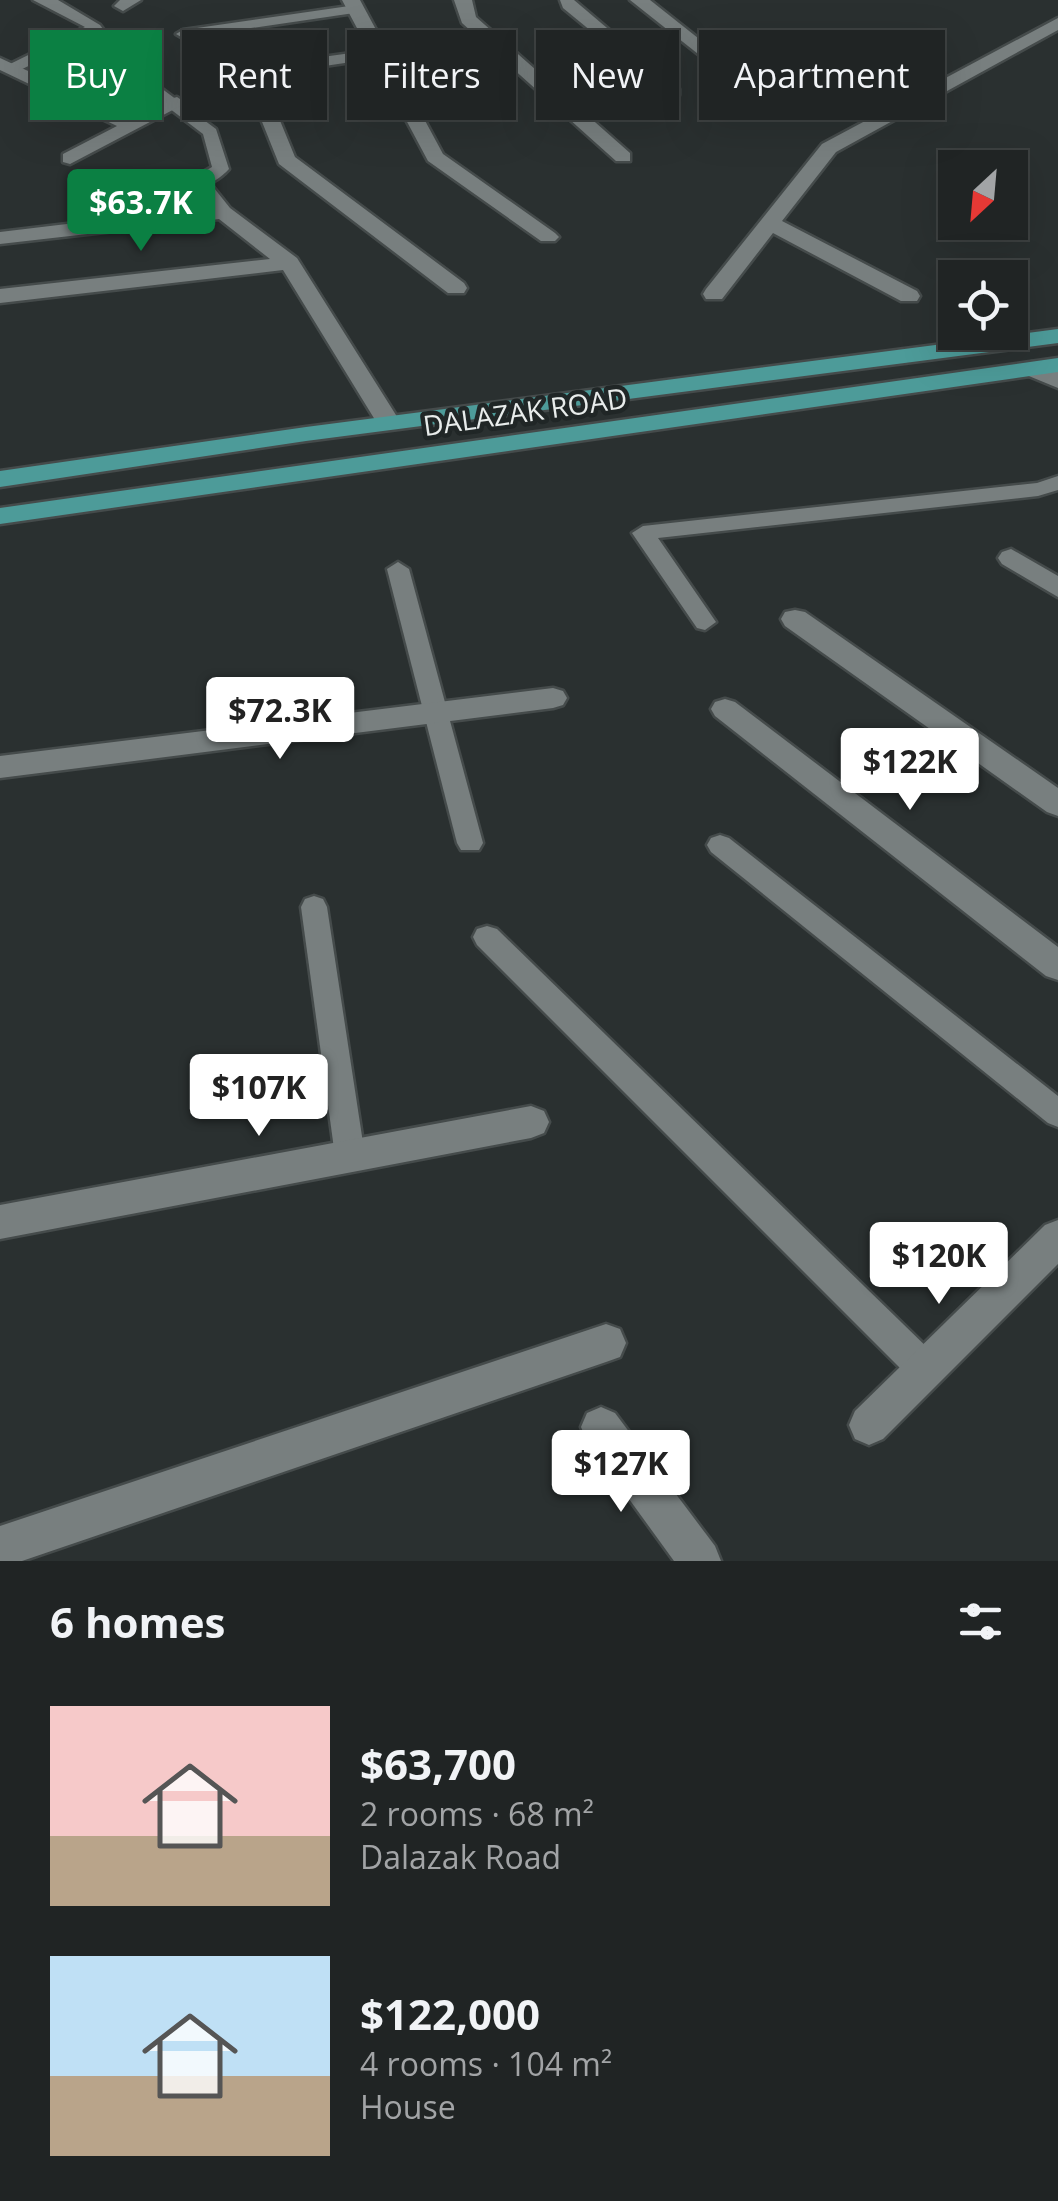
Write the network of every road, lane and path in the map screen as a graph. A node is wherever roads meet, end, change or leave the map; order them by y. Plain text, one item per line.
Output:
1 (40, 0) edge
2 (463, 0) edge
3 (567, 0) edge
4 (638, 0) edge
5 (353, 5) edge
6 (1058, 23) edge
7 (95, 28) junction
8 (206, 30) edge
9 (367, 30) edge
10 (598, 30) edge
11 (699, 47) edge
12 (12, 73) edge
13 (176, 103) junction
14 (270, 120) edge
15 (416, 120) edge
16 (132, 126) junction
17 (70, 158) dead end
18 (623, 158) dead end
19 (199, 182) joint
20 (223, 212) junction
21 (770, 224) junction
22 (548, 237) dead end
23 (0, 238) edge
24 (289, 262) junction
25 (456, 288) dead end
26 (714, 294) dead end
27 (0, 296) edge
28 (909, 296) dead end
29 (1058, 336) edge
30 (1028, 340) edge
31 (1028, 345) edge
32 (948, 350) edge
33 (1049, 371) edge
34 (390, 423) junction
35 (0, 479) edge
36 (1058, 483) edge
37 (0, 516) edge
38 (1011, 558) dead end
39 (398, 569) dead end
40 (1058, 588) edge
41 (795, 620) dead end
42 (706, 622) dead end
43 (553, 698) dead end
44 (725, 709) dead end
45 (434, 713) junction
46 (0, 766) edge
47 (1058, 804) edge
48 (470, 844) dead end
49 (720, 844) dead end
50 (314, 907) dead end
51 (486, 937) dead end
52 (1058, 966) edge
53 (1058, 1114) edge
54 (531, 1122) dead end
55 (350, 1156) junction
56 (0, 1222) edge
57 (1058, 1238) edge
58 (606, 1344) dead end
59 (925, 1369) junction
60 (869, 1425) dead end
61 (601, 1427) dead end
62 (0, 1546) edge
63 (700, 1561) edge

1 - 7 lane
2 - 18 street
3 - 10 lane
4 - 11 street
5 - 8 lane
5 - 9 street
6 - 21 street
7 - 12 lane
7 - 13 lane
12 - 16 street
13 - 16 street
13 - 19 lane
14 - 25 street
15 - 22 street
16 - 17 street
19 - 20 street
20 - 23 street
20 - 24 street
21 - 26 street
21 - 28 street
24 - 27 street
24 - 34 street
29 - 30 main road, DALAZAK ROAD
31 - 33 main road
32 - 34 main road, DALAZAK ROAD
33 - 37 main road, DALAZAK ROAD
34 - 35 main road, DALAZAK ROAD
36 - 42 lane
38 - 40 street
39 - 45 lane
41 - 47 street
43 - 45 street
44 - 52 street
45 - 46 street
45 - 48 lane
49 - 53 lane
50 - 55 lane
51 - 59 lane
54 - 55 street
55 - 56 street
57 - 59 street
58 - 62 street
59 - 60 street
61 - 63 street

